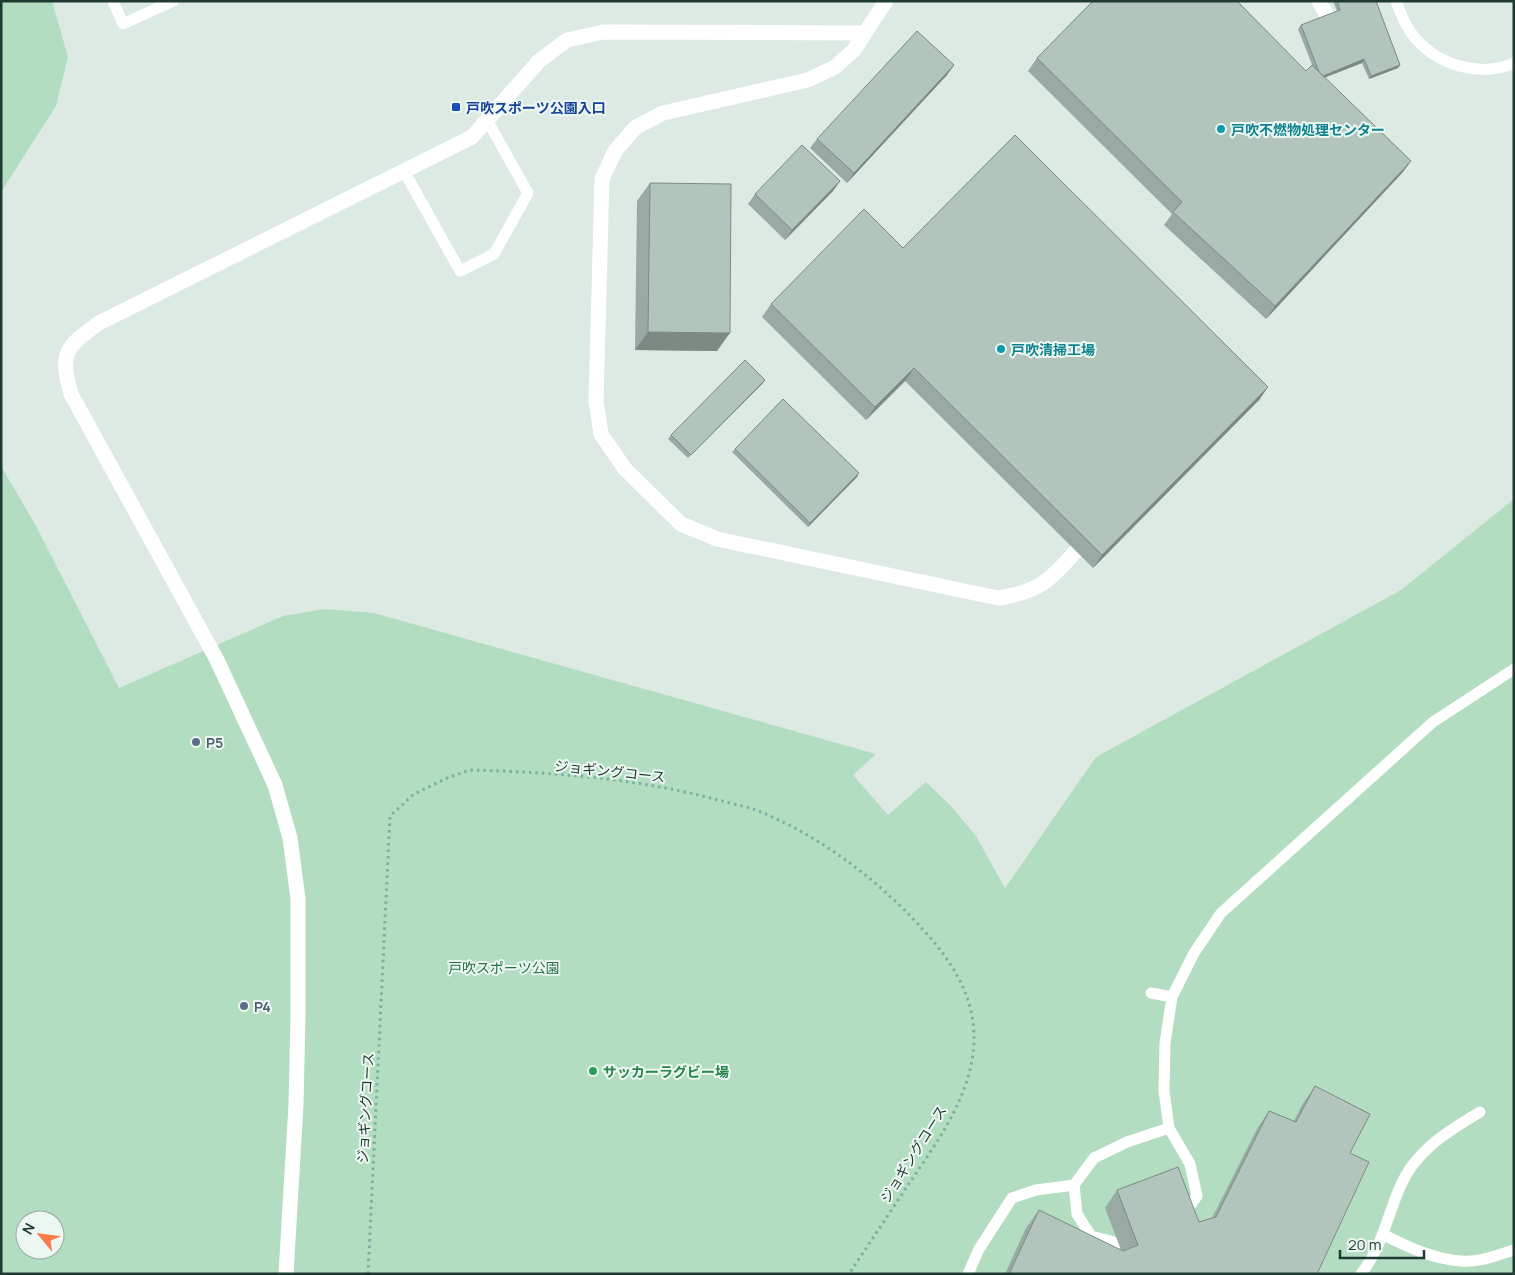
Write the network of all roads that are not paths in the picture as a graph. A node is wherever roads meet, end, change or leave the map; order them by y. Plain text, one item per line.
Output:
1 (113, 1) edge
2 (173, 1) edge
3 (886, 1) edge
4 (1319, 1) edge
5 (1396, 1) edge
6 (1328, 17) edge
7 (865, 33) junction
8 (1514, 63) edge
9 (486, 120) junction
10 (404, 171) junction
11 (1076, 551) edge
12 (1514, 669) edge
13 (1150, 992) dead end
14 (1172, 997) junction
15 (1480, 1112) dead end
16 (1169, 1128) junction
17 (1074, 1186) junction
18 (1179, 1222) edge
19 (1384, 1235) junction
20 (1118, 1243) dead end
21 (1514, 1250) edge
22 (286, 1274) edge
23 (968, 1274) edge
24 (1361, 1274) edge

1 - 2 lane
3 - 7 street
4 - 6 street
5 - 8 lane
7 - 9 street
7 - 11 street
9 - 10 street
9 - 10 lane
10 - 22 street
12 - 14 lane
13 - 14 lane
14 - 16 lane
15 - 19 lane
16 - 17 lane
16 - 18 lane
17 - 20 lane
17 - 23 lane
19 - 21 lane
19 - 24 lane

